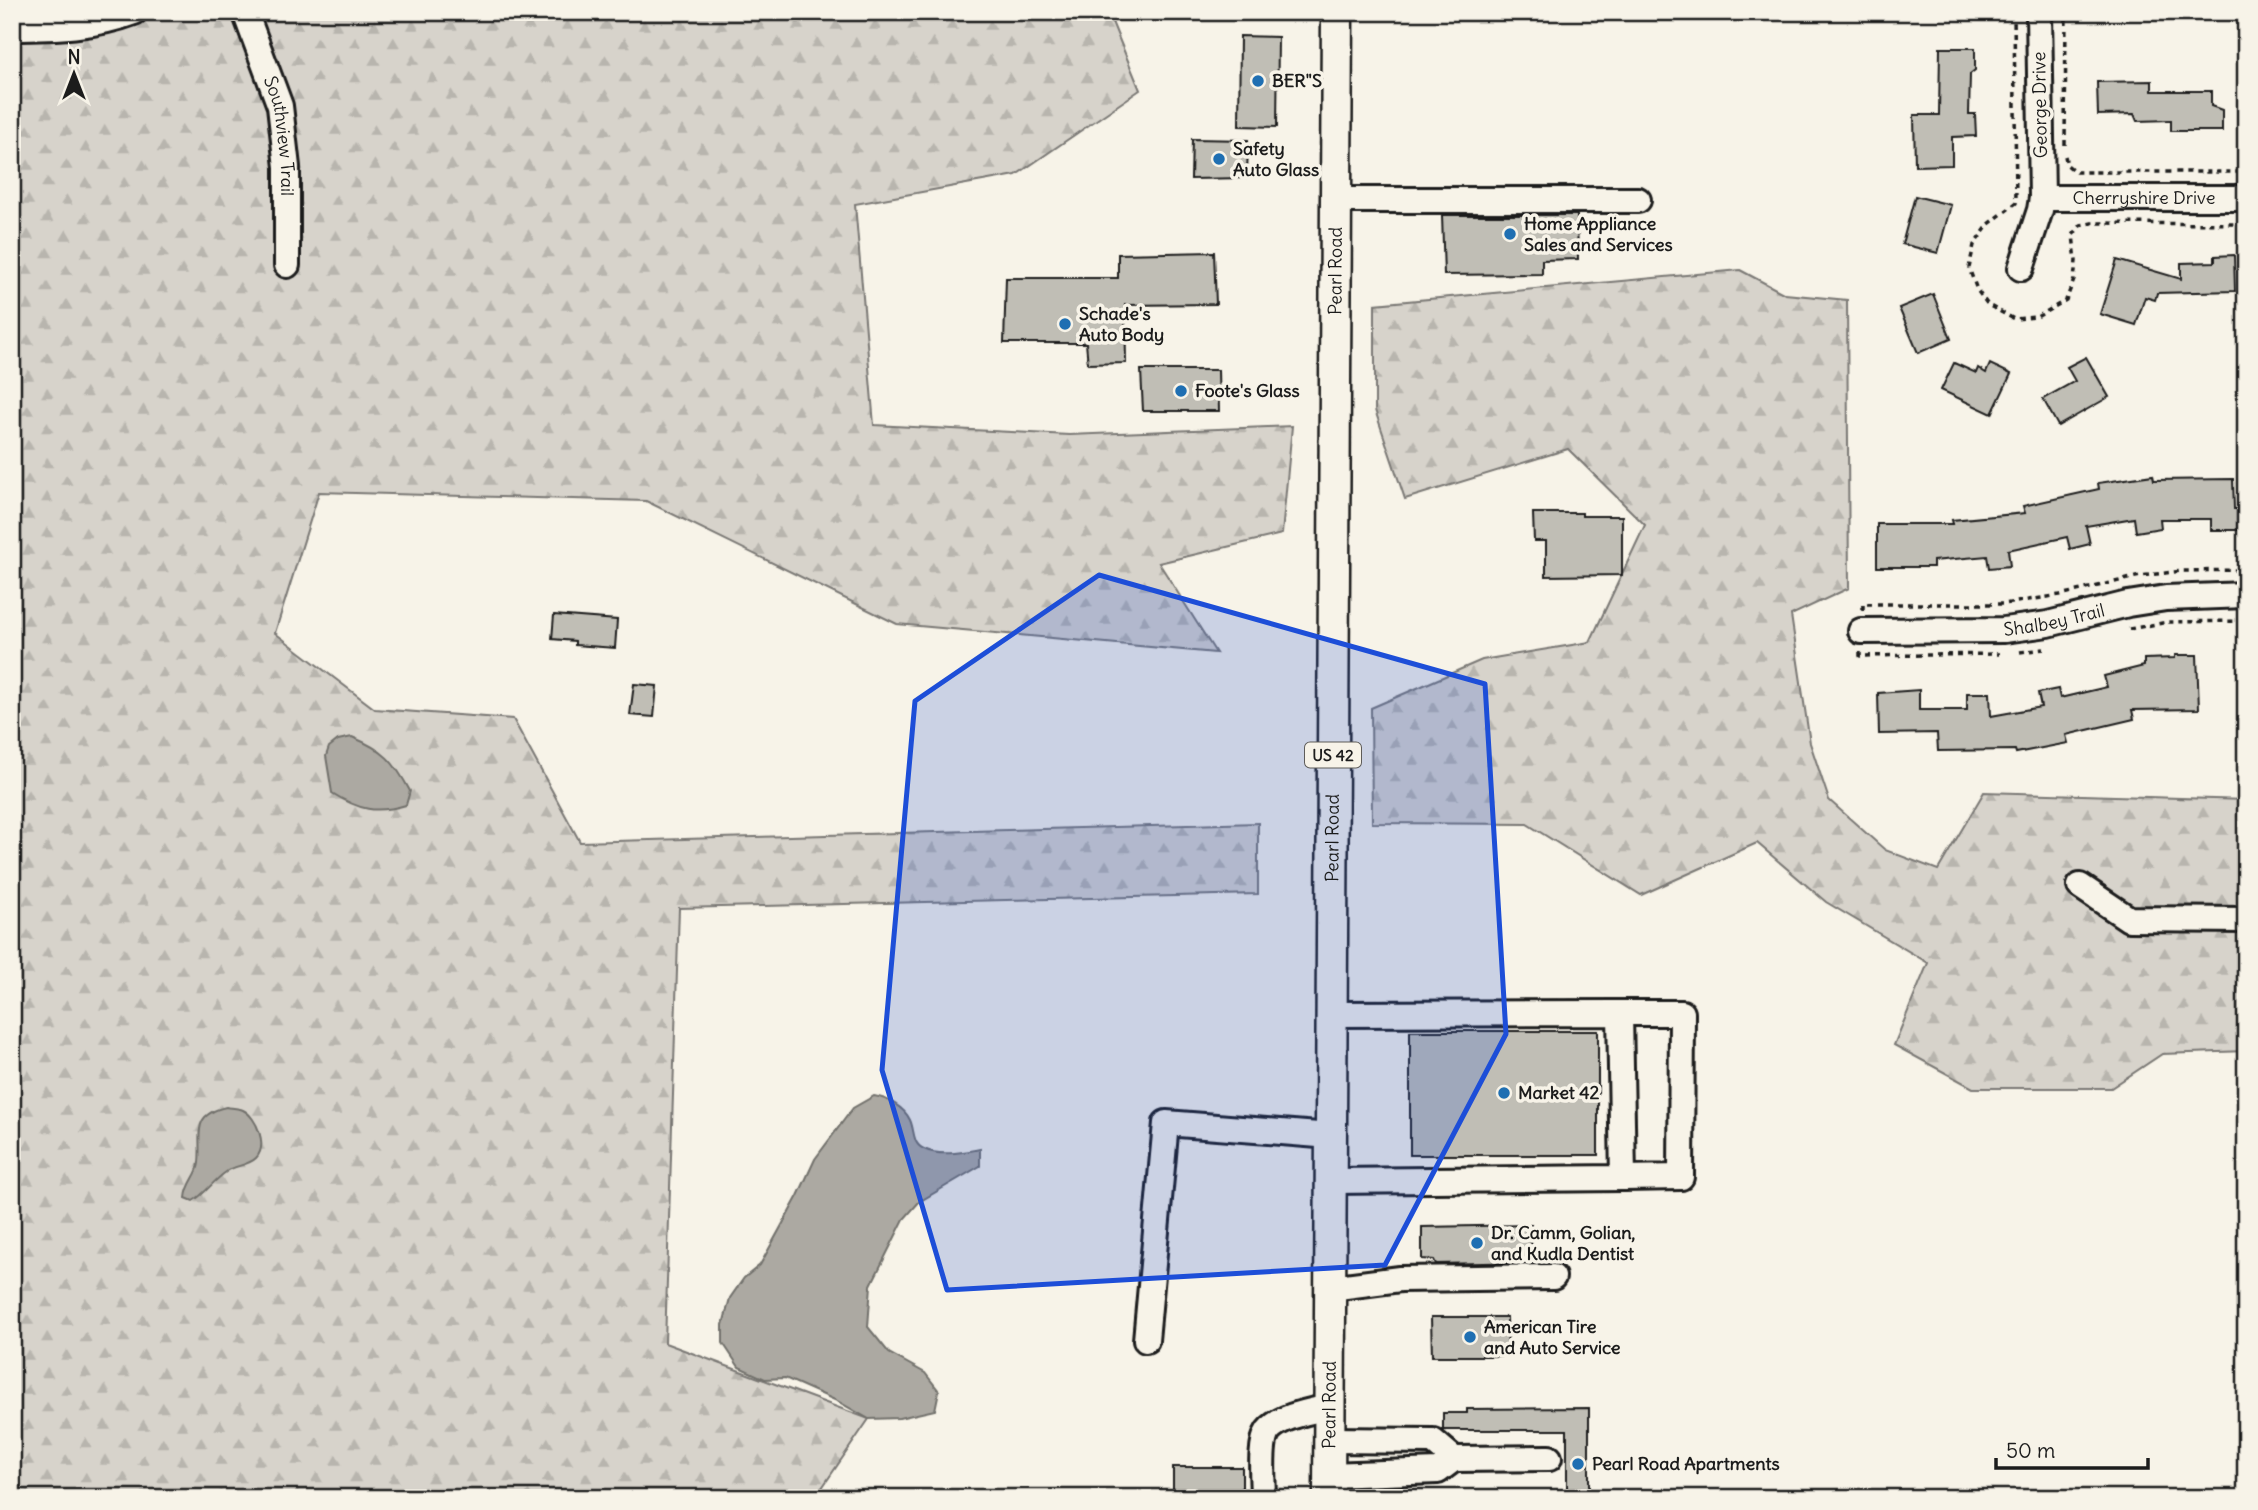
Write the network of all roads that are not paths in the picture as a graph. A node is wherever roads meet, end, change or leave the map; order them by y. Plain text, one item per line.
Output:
1 (134, 12) edge
2 (245, 12) edge
3 (1337, 12) edge
4 (2039, 12) edge
5 (12, 28) edge
6 (2042, 198) junction
7 (2246, 198) edge
8 (1336, 200) junction
9 (1638, 200) dead end
10 (287, 265) dead end
11 (2021, 268) dead end
12 (2246, 595) edge
13 (1861, 631) road end
14 (2080, 886) dead end
15 (2246, 920) edge
16 (1620, 1013) junction
17 (1332, 1014) junction
18 (1331, 1136) junction
19 (1623, 1178) junction
20 (1331, 1181) junction
21 (1553, 1278) dead end
22 (1330, 1288) junction
23 (1146, 1340) dead end
24 (1329, 1407) junction
25 (1329, 1440) junction
26 (1549, 1458) dead end
27 (1454, 1459) junction
28 (1329, 1486) edge
29 (1263, 1498) edge

1 - 5 street
2 - 10 street, Southview Trail
3 - 8 main road, Pearl Road / US 42
4 - 6 street, George Drive
6 - 7 street, Cherryshire Drive
6 - 11 street, George Drive
8 - 9 street
8 - 17 main road, Pearl Road / US 42
12 - 13 street, Shalbey Trail
14 - 15 street
16 - 17 street
16 - 19 street
16 - 19 street
17 - 18 main road, Pearl Road / US 42
18 - 20 main road, Pearl Road / US 42
18 - 23 street
19 - 20 street
20 - 22 main road, Pearl Road / US 42
21 - 22 street
22 - 24 main road, Pearl Road / US 42
24 - 25 main road, Pearl Road / US 42
24 - 29 street
25 - 27 street
25 - 28 main road, Pearl Road / US 42
26 - 27 street
27 - 28 street

